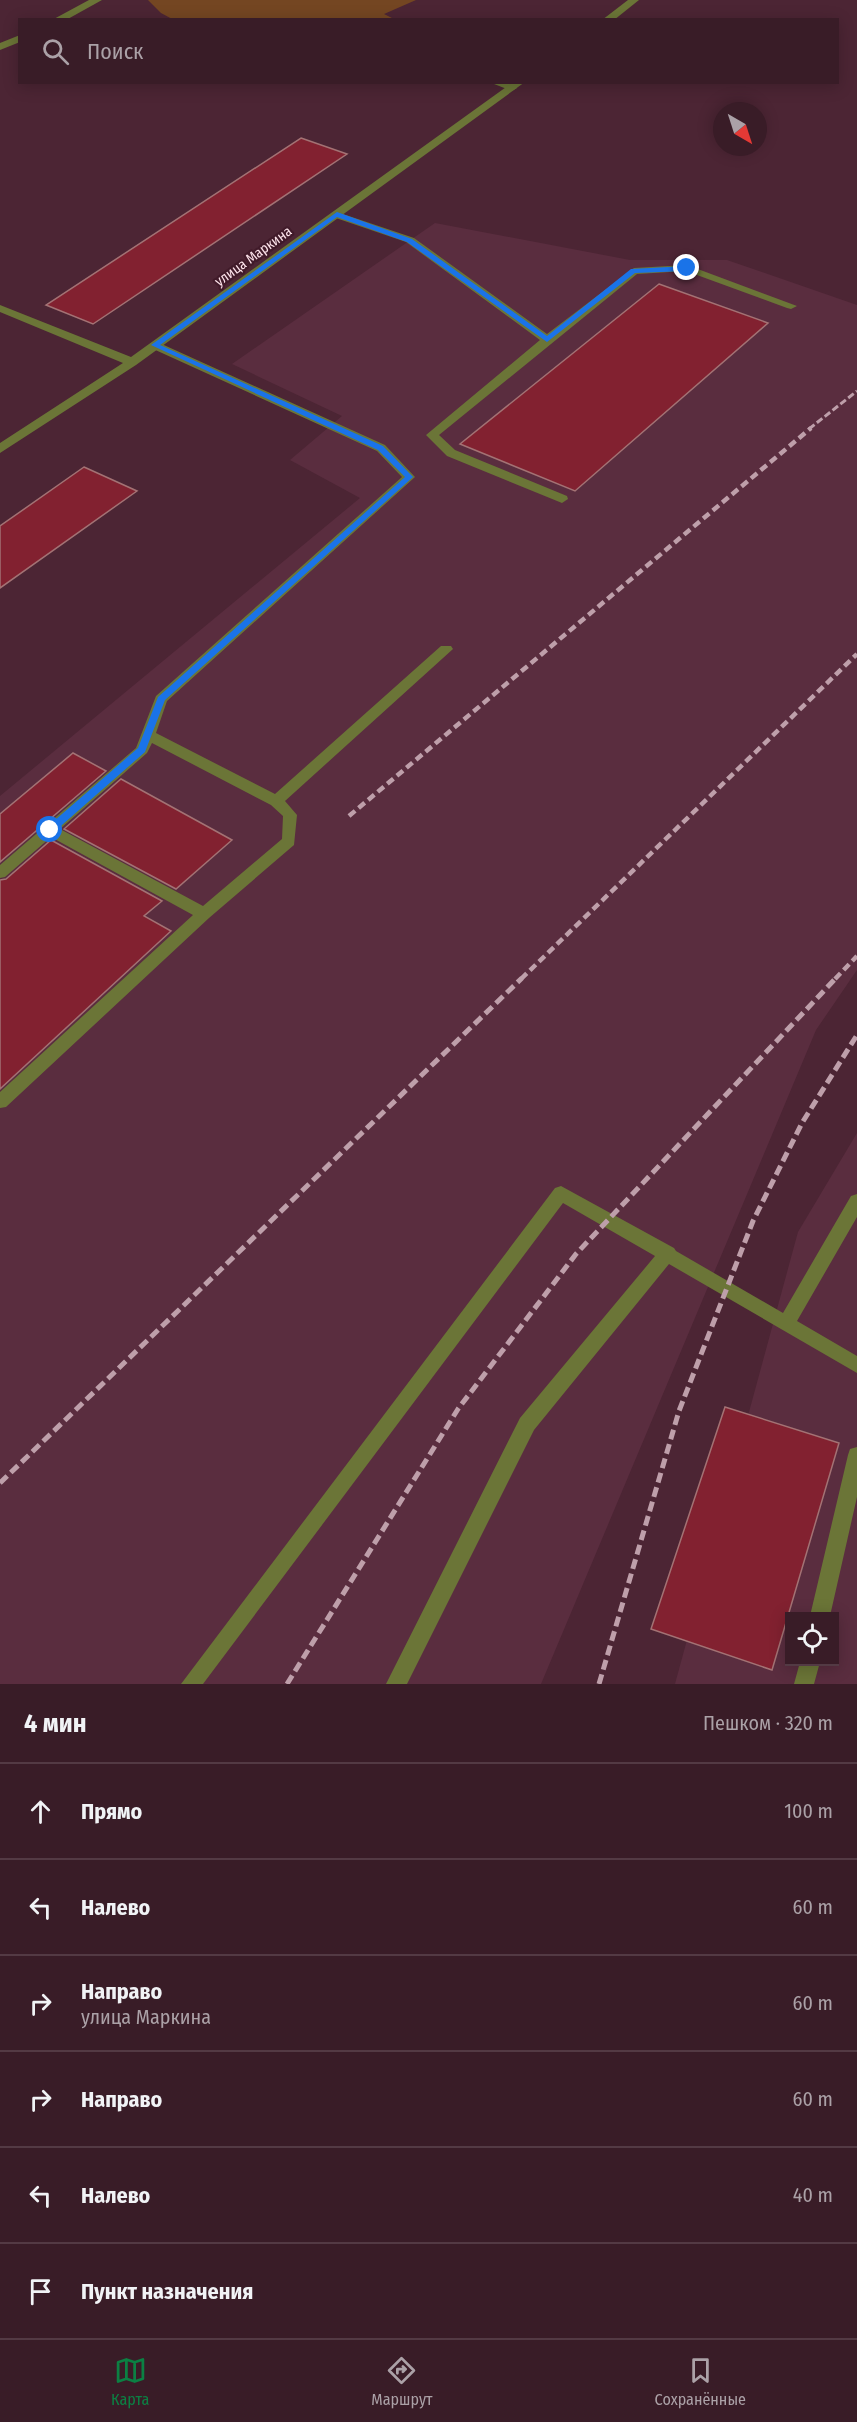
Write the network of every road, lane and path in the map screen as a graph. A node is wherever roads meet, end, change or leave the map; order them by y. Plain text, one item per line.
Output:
1 (97, 0) edge
2 (634, 0) edge
3 (61, 18) edge
4 (610, 18) edge
5 (18, 39) edge
6 (0, 47) edge
7 (516, 85) edge
8 (337, 214) junction
9 (791, 306) dead end
10 (0, 308) edge
11 (547, 340) junction
12 (155, 345) junction
13 (132, 362) junction
14 (0, 449) edge
15 (562, 499) dead end
16 (446, 649) dead end
17 (148, 735) junction
18 (276, 801) junction
19 (50, 830) junction
20 (0, 873) edge
21 (204, 914) junction
22 (0, 1102) edge
23 (857, 1201) edge
24 (668, 1253) junction
25 (786, 1323) junction
26 (857, 1365) edge
27 (857, 1455) edge
28 (821, 1612) edge
29 (809, 1666) edge
30 (191, 1684) edge
31 (396, 1684) edge
32 (804, 1684) edge

1 - 3 street
2 - 4 street
5 - 6 street
7 - 8 street, улица Маркина
8 - 11 street
8 - 12 street, улица Маркина
9 - 11 street
10 - 13 street
11 - 15 street
12 - 13 street, улица Маркина
12 - 17 street
13 - 14 street, улица Маркина
16 - 18 street
17 - 18 street
17 - 19 street
18 - 21 street
19 - 20 street
19 - 21 street
21 - 22 street
23 - 25 street
24 - 25 street
24 - 30 street
24 - 31 street
25 - 26 street
27 - 28 street
29 - 32 street

